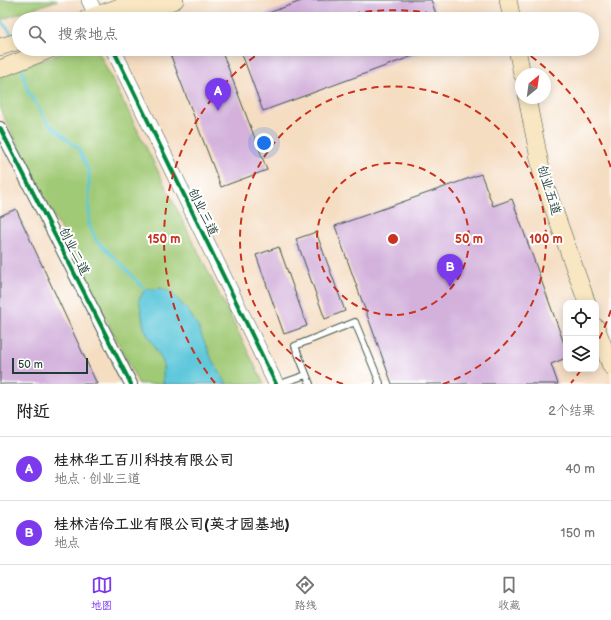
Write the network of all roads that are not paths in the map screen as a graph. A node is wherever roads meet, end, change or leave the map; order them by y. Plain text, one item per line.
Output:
1 (89, 0) edge
2 (139, 0) edge
3 (175, 0) edge
4 (508, 0) edge
5 (92, 12) edge
6 (109, 12) edge
7 (144, 12) edge
8 (511, 12) edge
9 (12, 44) edge
10 (0, 48) edge
11 (34, 56) edge
12 (116, 56) edge
13 (518, 56) edge
14 (521, 68) edge
15 (0, 69) edge
16 (528, 104) edge
17 (0, 128) edge
18 (586, 300) edge
19 (599, 335) edge
20 (611, 366) edge
21 (306, 375) junction
22 (131, 384) edge
23 (276, 384) edge
24 (280, 384) edge
25 (310, 384) edge
26 (378, 384) edge

1 - 5 street
2 - 6 main road
3 - 7 main road
4 - 8 main road
9 - 10 main road
11 - 15 main road
12 - 23 street, 创业三道
13 - 14 main road
16 - 18 main road, 创业五道
17 - 22 street, 创业二道
19 - 20 main road
21 - 24 lane
21 - 25 lane
21 - 26 lane

